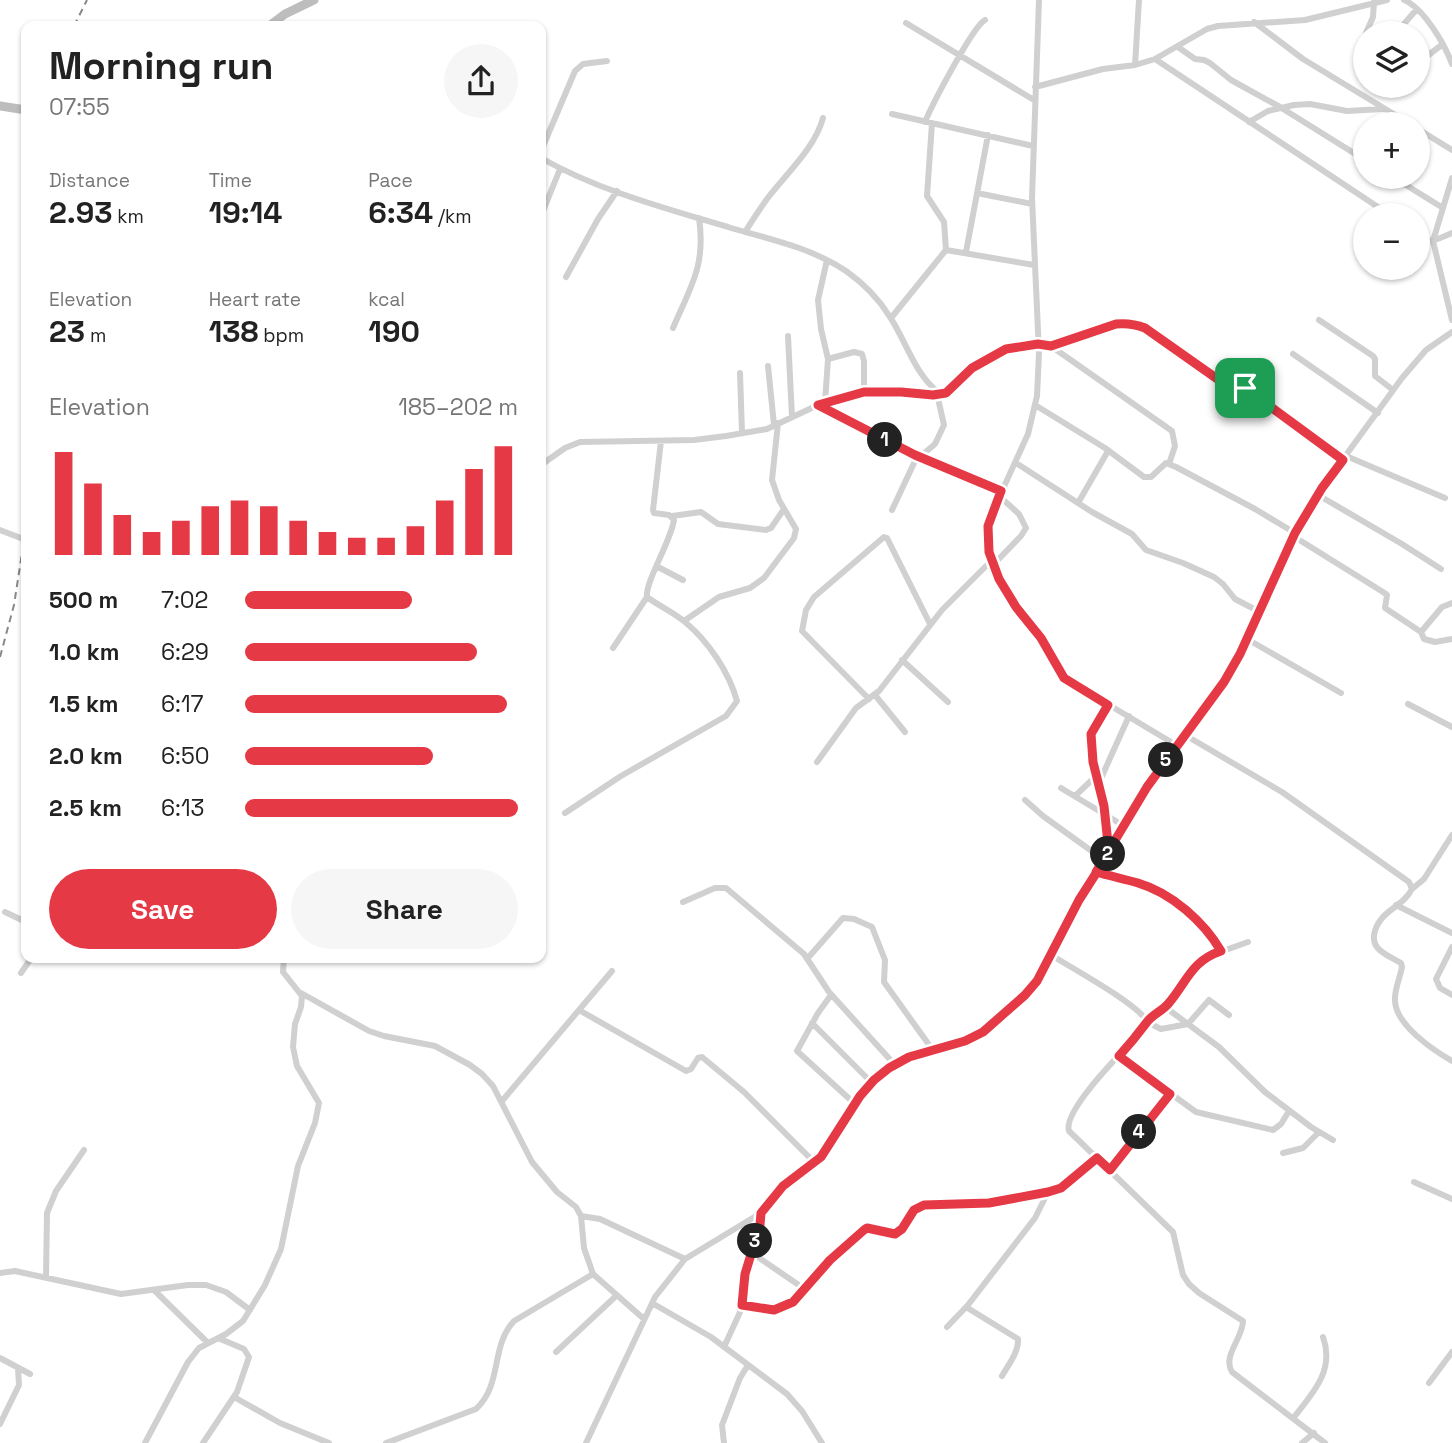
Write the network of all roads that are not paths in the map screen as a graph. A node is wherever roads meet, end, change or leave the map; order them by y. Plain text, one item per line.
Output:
1 (314, 0) edge
2 (1039, 0) edge
3 (1139, 0) edge
4 (1387, 0) edge
5 (1410, 1) edge
6 (1370, 2) edge
7 (1418, 9) junction
8 (985, 20) dead end
9 (276, 21) edge
10 (1371, 21) edge
11 (1407, 21) edge
12 (906, 23) dead end
13 (1254, 23) junction
14 (1443, 44) junction
15 (1178, 47) junction
16 (1430, 54) edge
17 (960, 57) junction
18 (1155, 60) junction
19 (607, 61) dead end
20 (1452, 64) edge
21 (1135, 65) junction
22 (1035, 87) junction
23 (1034, 100) junction
24 (0, 106) edge
25 (1280, 107) junction
26 (21, 109) edge
27 (1385, 109) junction
28 (1390, 112) edge
29 (892, 114) dead end
30 (823, 117) dead end
31 (1249, 122) junction
32 (928, 123) junction
33 (988, 135) junction
34 (1430, 136) edge
35 (546, 139) edge
36 (1033, 146) junction
37 (1452, 150) edge
38 (1353, 153) edge
39 (546, 162) edge
40 (560, 169) junction
41 (1452, 178) edge
42 (1412, 189) edge
43 (617, 191) junction
44 (976, 193) junction
45 (1372, 203) edge
46 (546, 204) edge
47 (1032, 204) junction
48 (1443, 208) junction
49 (699, 218) junction
50 (745, 232) junction
51 (1452, 233) edge
52 (1433, 242) junction
53 (946, 250) junction
54 (966, 252) junction
55 (827, 260) junction
56 (1034, 265) junction
57 (566, 276) dead end
58 (891, 318) junction
59 (1319, 320) dead end
60 (1452, 320) edge
61 (673, 327) dead end
62 (1452, 332) edge
63 (788, 336) dead end
64 (1038, 344) junction
65 (1051, 346) junction
66 (1293, 354) dead end
67 (828, 359) junction
68 (768, 366) dead end
69 (740, 373) dead end
70 (1394, 390) junction
71 (864, 392) junction
72 (938, 393) junction
73 (821, 404) junction
74 (1035, 405) junction
75 (1378, 413) junction
76 (792, 417) junction
77 (776, 424) junction
78 (742, 433) junction
79 (661, 441) junction
80 (1108, 451) junction
81 (920, 457) junction
82 (1345, 458) junction
83 (546, 461) edge
84 (1016, 463) junction
85 (1169, 464) junction
86 (1000, 494) junction
87 (1318, 495) junction
88 (1445, 498) dead end
89 (1078, 503) junction
90 (784, 509) junction
91 (892, 510) dead end
92 (672, 516) junction
93 (0, 530) edge
94 (1294, 535) junction
95 (21, 538) edge
96 (993, 562) junction
97 (658, 567) junction
98 (1441, 569) dead end
99 (683, 580) dead end
100 (647, 597) junction
101 (1452, 603) edge
102 (1260, 612) junction
103 (684, 621) junction
104 (930, 624) junction
105 (1421, 632) junction
106 (1247, 639) junction
107 (1452, 639) edge
108 (613, 648) dead end
109 (902, 660) junction
110 (1341, 693) dead end
111 (872, 697) junction
112 (948, 702) dead end
113 (1408, 704) dead end
114 (1108, 705) junction
115 (1129, 716) junction
116 (1452, 727) edge
117 (905, 732) dead end
118 (1185, 735) junction
119 (1176, 746) junction
120 (817, 762) dead end
121 (1095, 777) junction
122 (1098, 786) junction
123 (1061, 788) dead end
124 (1075, 796) junction
125 (1025, 800) dead end
126 (565, 813) dead end
127 (1103, 814) junction
128 (1124, 826) junction
129 (1452, 835) edge
130 (1109, 853) junction
131 (1104, 860) junction
132 (1096, 872) junction
133 (1412, 889) junction
134 (683, 902) dead end
135 (1396, 905) junction
136 (5, 912) dead end
137 (21, 920) edge
138 (1452, 933) edge
139 (1248, 942) dead end
140 (1452, 947) edge
141 (1221, 951) junction
142 (1051, 956) junction
143 (807, 959) junction
144 (28, 963) edge
145 (284, 963) edge
146 (612, 971) dead end
147 (21, 973) dead end
148 (299, 992) junction
149 (831, 995) junction
150 (1452, 995) edge
151 (1165, 1007) junction
152 (579, 1010) junction
153 (1229, 1015) dead end
154 (1147, 1022) junction
155 (812, 1023) junction
156 (1188, 1024) junction
157 (932, 1049) junction
158 (1119, 1056) junction
159 (1452, 1061) edge
160 (895, 1065) junction
161 (872, 1083) junction
162 (1170, 1094) junction
163 (502, 1101) junction
164 (855, 1104) junction
165 (1289, 1111) junction
166 (1319, 1132) junction
167 (1333, 1140) dead end
168 (84, 1150) dead end
169 (1283, 1153) dead end
170 (1097, 1158) junction
171 (815, 1163) junction
172 (1110, 1170) junction
173 (1414, 1182) dead end
174 (1048, 1192) junction
175 (1452, 1199) edge
176 (761, 1213) junction
177 (580, 1216) junction
178 (752, 1253) junction
179 (685, 1259) junction
180 (0, 1273) edge
181 (593, 1274) junction
182 (46, 1278) junction
183 (154, 1290) junction
184 (806, 1290) junction
185 (616, 1296) junction
186 (652, 1303) junction
187 (742, 1305) junction
188 (966, 1307) junction
189 (250, 1310) junction
190 (644, 1319) junction
191 (947, 1327) dead end
192 (1323, 1337) dead end
193 (218, 1338) junction
194 (208, 1343) junction
195 (724, 1347) junction
196 (556, 1352) dead end
197 (1452, 1352) edge
198 (0, 1358) edge
199 (748, 1364) junction
200 (18, 1368) junction
201 (30, 1374) dead end
202 (1002, 1376) dead end
203 (1429, 1384) dead end
204 (234, 1396) junction
205 (1294, 1417) junction
206 (0, 1424) edge
207 (1314, 1433) junction
208 (145, 1443) edge
209 (203, 1443) edge
210 (329, 1443) edge
211 (386, 1443) edge
212 (586, 1443) edge
213 (724, 1443) edge
214 (822, 1443) edge
215 (1302, 1443) edge
216 (1325, 1443) edge

1 - 9 street
2 - 22 street
3 - 21 street
4 - 6 street
5 - 7 street
6 - 10 street
6 - 13 street
7 - 11 street
7 - 14 street
8 - 17 street
12 - 17 street
13 - 15 street
13 - 27 street
14 - 16 street
14 - 20 street
15 - 18 street
15 - 25 street
17 - 23 street
17 - 32 street
18 - 21 street
18 - 31 street
19 - 35 street
21 - 22 street
22 - 23 street
23 - 36 street
24 - 26 street
25 - 27 street
25 - 31 street
25 - 38 street
27 - 28 street
29 - 32 street
30 - 50 street
31 - 45 street
32 - 33 street
32 - 53 street
33 - 36 street
33 - 44 street
34 - 37 street
36 - 47 street
39 - 40 street
40 - 43 street
40 - 46 street
41 - 48 street
42 - 48 street
43 - 49 street
43 - 57 street
44 - 47 street
44 - 54 street
47 - 56 street
48 - 52 street
49 - 50 street
49 - 61 street
50 - 55 street
51 - 52 street
52 - 60 street
53 - 54 street
53 - 58 street
54 - 56 street
55 - 58 street
55 - 67 street
56 - 64 street
58 - 72 street
59 - 70 street
62 - 70 street
63 - 76 street
64 - 65 street
64 - 72 street
64 - 74 street
65 - 82 street
65 - 85 street
66 - 75 street
67 - 71 street
67 - 73 street
68 - 77 street
69 - 78 street
70 - 75 street
71 - 72 street
71 - 73 street
72 - 81 street
73 - 76 street
73 - 81 street
74 - 80 street
74 - 84 street
75 - 82 street
76 - 77 street
77 - 78 street
77 - 90 street
78 - 79 street
79 - 83 street
79 - 92 street
80 - 85 street
80 - 89 street
81 - 86 street
81 - 91 street
82 - 87 street
82 - 88 street
84 - 86 street
84 - 89 street
85 - 94 street
86 - 96 street
86 - 96 street
87 - 94 street
87 - 98 street
89 - 102 street
90 - 92 street
90 - 103 street
92 - 97 street
93 - 95 street
94 - 102 street
94 - 105 street
96 - 104 street
96 - 114 street
97 - 99 street
97 - 100 street
100 - 103 street
100 - 108 street
101 - 105 street
102 - 106 street
103 - 126 street
104 - 109 street
104 - 111 street
105 - 107 street
106 - 110 street
106 - 118 street
109 - 111 street
109 - 112 street
111 - 117 street
111 - 120 street
113 - 116 street
114 - 115 street
114 - 121 street
115 - 119 street
115 - 122 street
118 - 119 street
118 - 133 street
119 - 128 street
121 - 122 street
121 - 124 street
122 - 127 street
123 - 124 street
124 - 127 street
125 - 131 street
127 - 128 street
127 - 130 street
128 - 130 street
129 - 133 street
130 - 131 street
131 - 132 street
132 - 141 street
132 - 142 street
133 - 135 street
134 - 143 street
135 - 138 street
135 - 159 street
136 - 137 street
139 - 141 street
140 - 150 street
141 - 151 street
142 - 154 street
142 - 157 street
143 - 149 street
143 - 157 street
144 - 147 street
145 - 148 street
146 - 152 street
148 - 163 street
148 - 189 street
149 - 155 street
149 - 160 street
151 - 154 street
151 - 156 street
152 - 163 street
152 - 171 street
153 - 156 street
154 - 156 street
154 - 158 street
155 - 161 street
155 - 164 street
156 - 165 street
157 - 160 street
158 - 162 street
158 - 170 street
160 - 161 street
161 - 164 street
162 - 165 street
162 - 172 street
163 - 177 street
164 - 171 street
165 - 166 street
166 - 167 street
166 - 169 street
168 - 182 street
170 - 172 street
170 - 174 street
171 - 176 street
172 - 205 street
173 - 175 street
174 - 184 street
174 - 188 street
176 - 178 street
176 - 179 street
177 - 179 street
177 - 181 street
178 - 184 street
178 - 187 street
179 - 186 street
180 - 182 street
181 - 185 street
181 - 211 street
182 - 183 street
183 - 189 street
183 - 194 street
184 - 187 street
185 - 190 street
185 - 196 street
186 - 190 street
186 - 195 street
187 - 195 street
188 - 191 street
188 - 202 street
189 - 193 street
190 - 212 street
192 - 205 street
193 - 194 street
193 - 204 street
194 - 208 street
195 - 199 street
197 - 203 street
198 - 200 street
199 - 213 street
199 - 214 street
200 - 201 street
200 - 206 street
204 - 209 street
204 - 210 street
205 - 207 street
207 - 215 street
207 - 216 street

